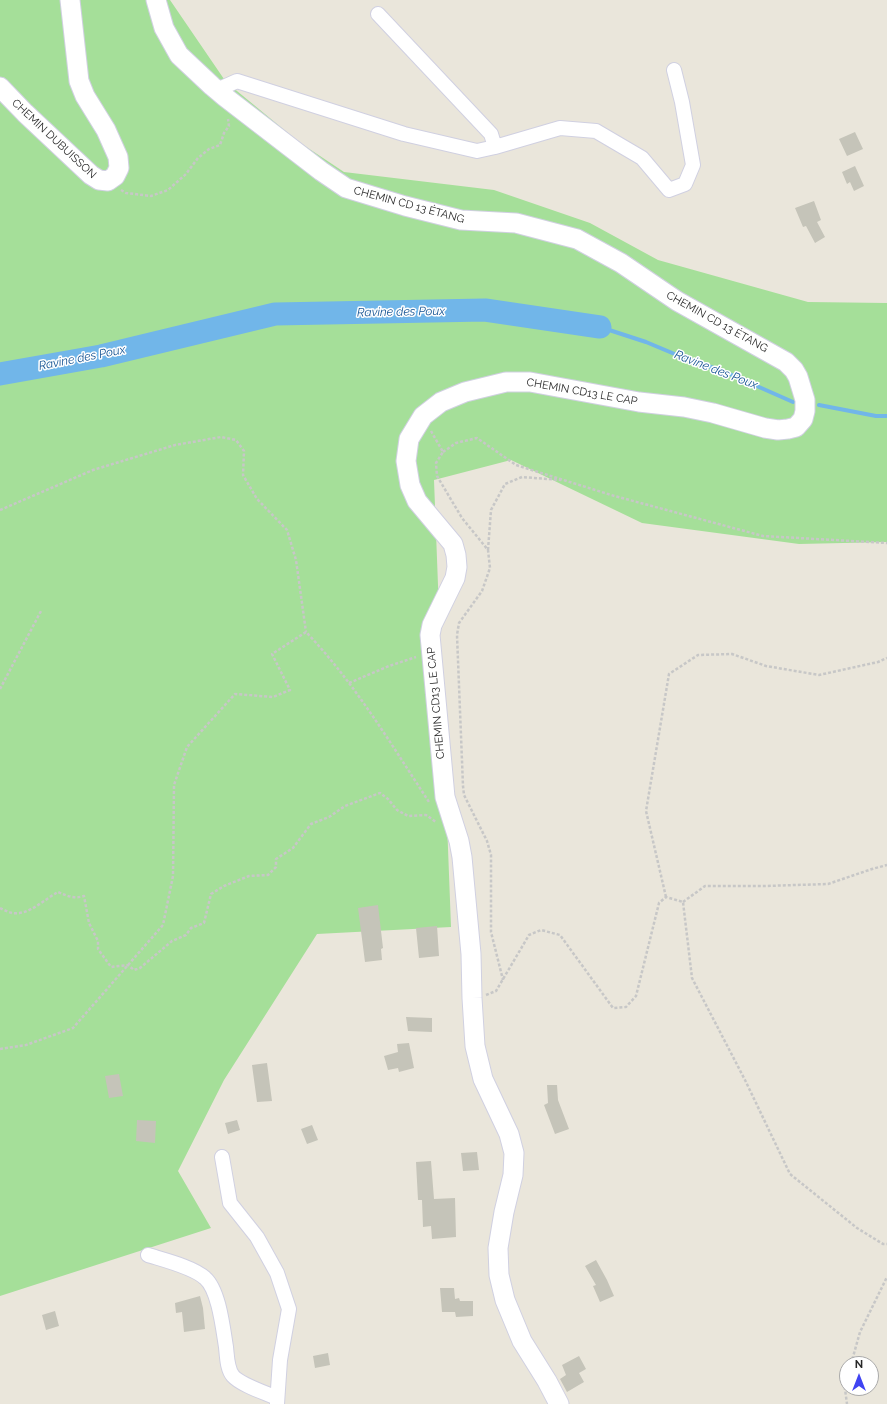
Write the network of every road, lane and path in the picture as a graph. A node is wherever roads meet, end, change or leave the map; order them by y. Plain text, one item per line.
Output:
1 (70, 0) edge
2 (156, 0) edge
3 (378, 14) dead end
4 (674, 70) dead end
5 (0, 87) edge
6 (221, 93) junction
7 (495, 147) junction
8 (108, 181) junction
9 (805, 400) joint
10 (423, 416) junction
11 (443, 452) junction
12 (566, 481) junction
13 (0, 510) edge
14 (887, 543) edge
15 (488, 550) junction
16 (41, 611) dead end
17 (306, 632) junction
18 (432, 652) junction
19 (887, 658) edge
20 (349, 683) junction
21 (0, 688) edge
22 (446, 804) junction
23 (441, 825) dead end
24 (887, 865) edge
25 (666, 897) junction
26 (683, 902) junction
27 (0, 908) edge
28 (128, 965) junction
29 (504, 981) junction
30 (472, 998) junction
31 (0, 1049) edge
32 (222, 1157) dead end
33 (887, 1244) edge
34 (148, 1255) dead end
35 (887, 1278) edge
36 (854, 1356) edge
37 (277, 1401) edge
38 (559, 1404) edge

1 - 8 main road, CHEMIN DUBUISSON
2 - 6 main road, CHEMIN CD 13 ÉTANG
3 - 7 street
4 - 7 street
5 - 8 main road, CHEMIN DUBUISSON
6 - 7 street
6 - 8 path
6 - 9 main road, CHEMIN CD 13 ÉTANG
9 - 10 main road, CHEMIN CD13 LE CAP
10 - 11 path
10 - 18 main road, CHEMIN CD13 LE CAP
11 - 12 path
11 - 15 path
12 - 14 path
12 - 15 path
13 - 17 path
15 - 29 path
16 - 21 path
17 - 20 path
17 - 28 path
18 - 20 path
18 - 22 main road, CHEMIN CD13 LE CAP
19 - 25 path
20 - 22 path
22 - 30 main road, CHEMIN CD13 LE CAP
23 - 28 path
24 - 26 path
25 - 26 path
25 - 29 path
26 - 33 path
27 - 28 path
28 - 31 path
29 - 30 path
30 - 38 main road, CHEMIN CD13 LE CAP
32 - 37 street
34 - 37 street
35 - 36 path

